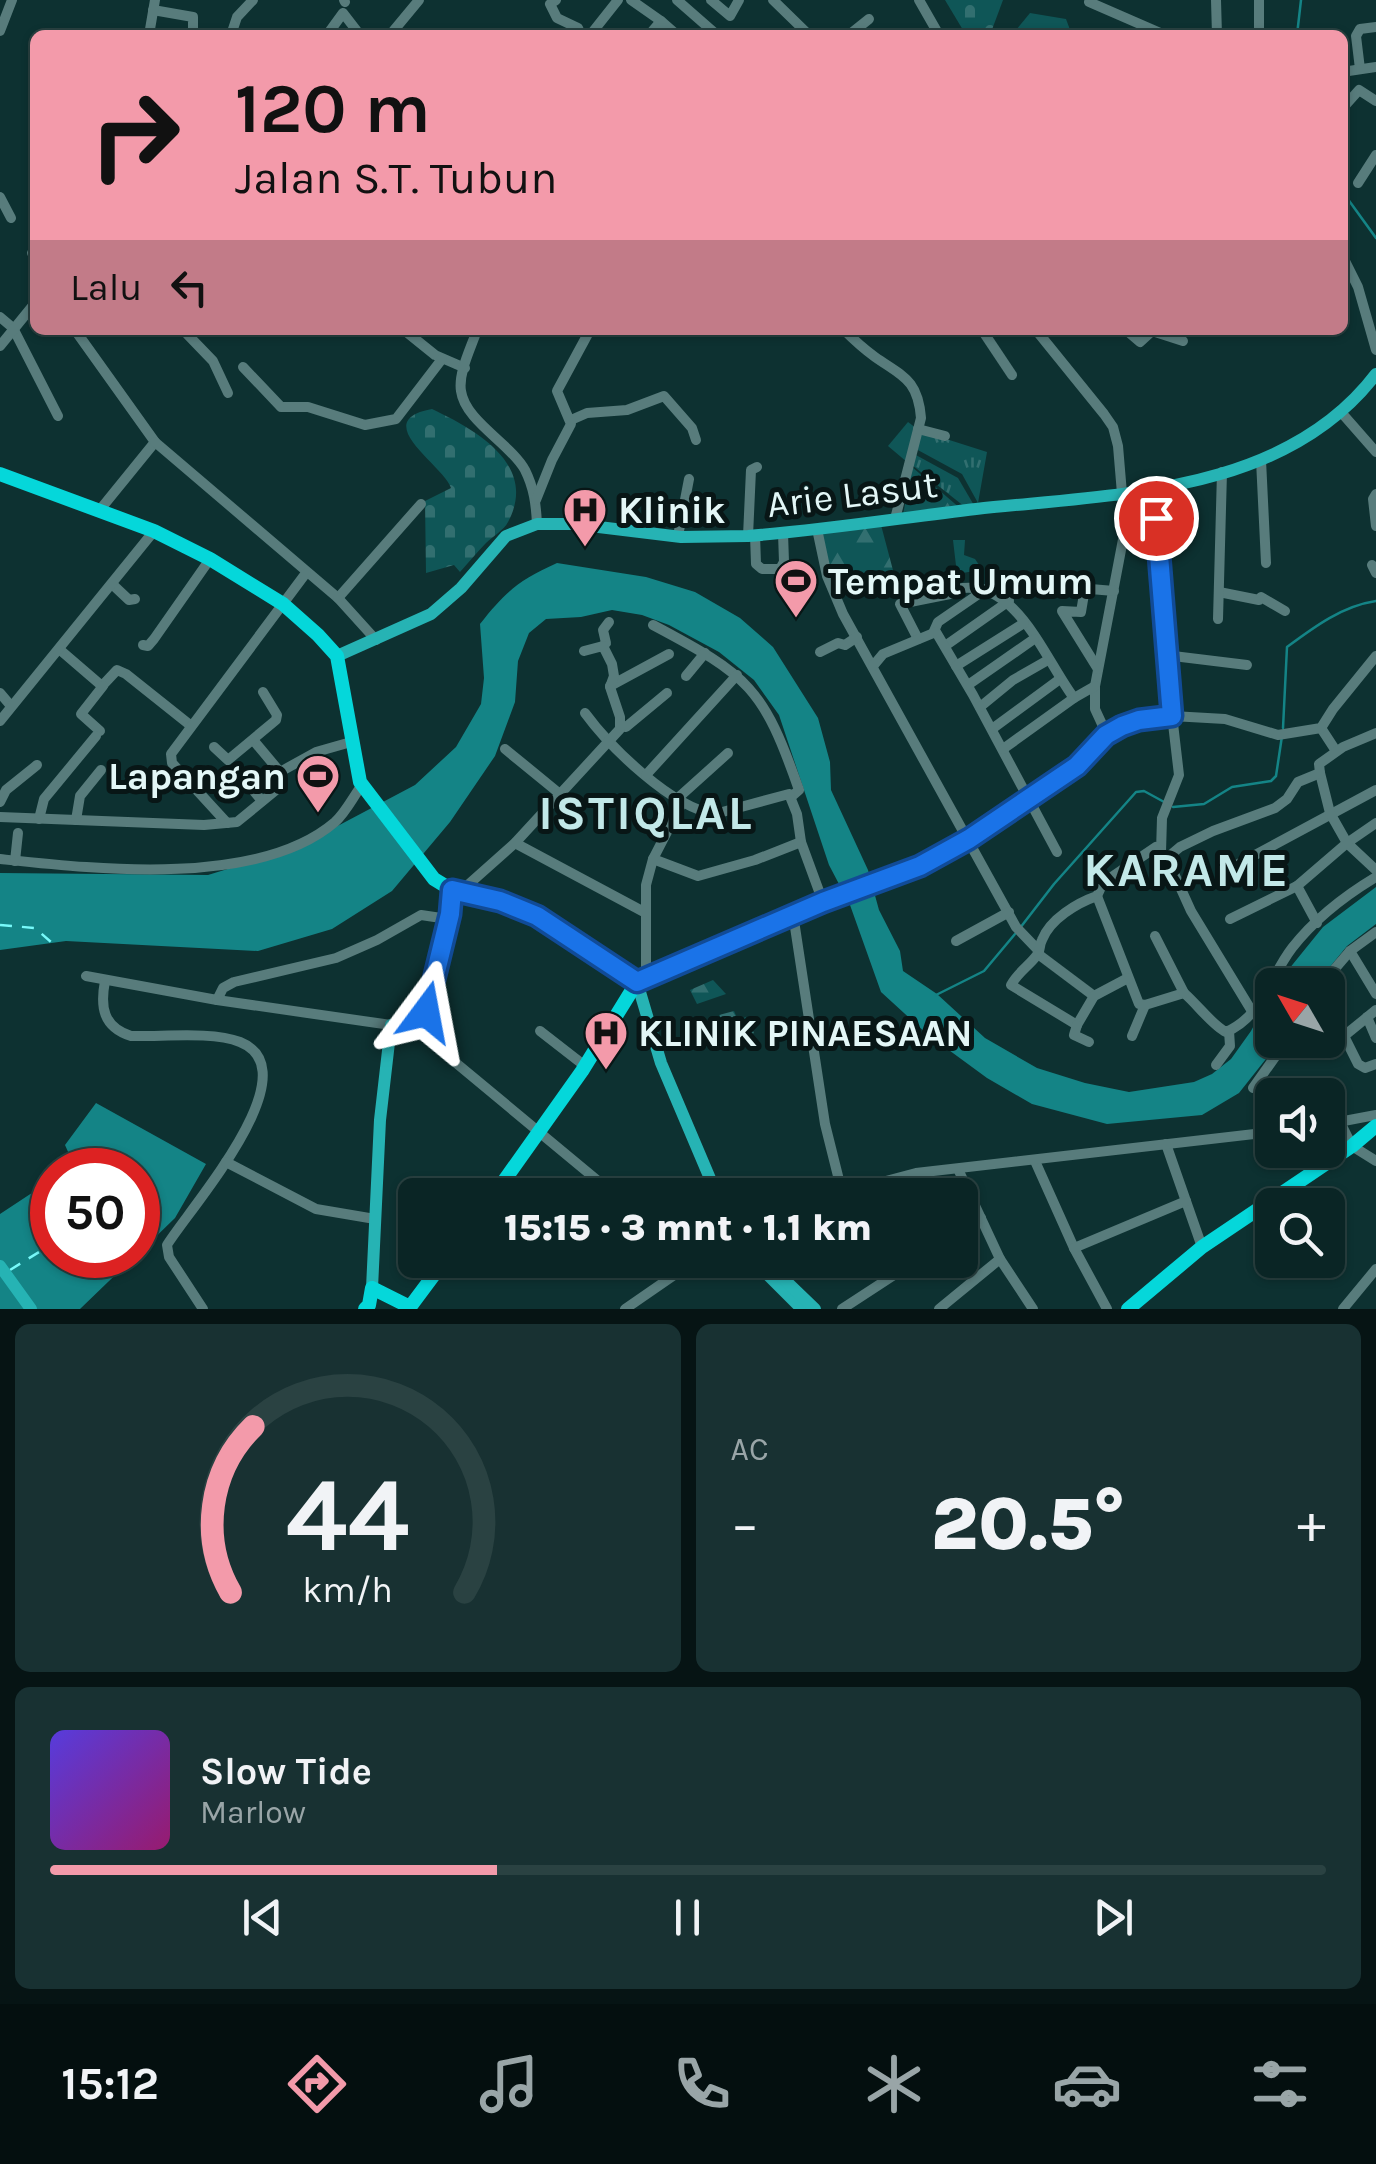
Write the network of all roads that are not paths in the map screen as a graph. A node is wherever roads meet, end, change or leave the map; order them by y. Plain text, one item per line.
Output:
1 (12, 0) edge
2 (253, 0) edge
3 (419, 0) edge
4 (556, 0) edge
5 (618, 0) edge
6 (631, 0) edge
7 (678, 0) edge
8 (711, 0) edge
9 (739, 0) edge
10 (773, 0) edge
11 (919, 0) edge
12 (1216, 0) edge
13 (1259, 0) edge
14 (1088, 2) edge
15 (345, 4) edge
16 (154, 5) edge
17 (870, 19) dead end
18 (662, 21) junction
19 (1376, 27) edge
20 (150, 30) edge
21 (193, 30) edge
22 (233, 30) edge
23 (330, 30) edge
24 (358, 30) edge
25 (394, 30) edge
26 (579, 30) edge
27 (595, 30) edge
28 (654, 30) edge
29 (672, 30) edge
30 (711, 30) edge
31 (799, 30) edge
32 (855, 30) edge
33 (936, 30) edge
34 (1154, 30) edge
35 (1217, 30) edge
36 (1259, 30) edge
37 (0, 31) edge
38 (1376, 67) edge
39 (1360, 69) junction
40 (1348, 71) edge
41 (1376, 101) edge
42 (1348, 102) edge
43 (1376, 156) edge
44 (1358, 182) dead end
45 (0, 197) edge
46 (11, 218) dead end
47 (1348, 267) edge
48 (30, 309) edge
49 (0, 317) edge
50 (14, 328) junction
51 (79, 335) edge
52 (189, 335) edge
53 (411, 335) edge
54 (475, 335) edge
55 (587, 335) edge
56 (850, 335) edge
57 (985, 335) edge
58 (1040, 335) edge
59 (1164, 335) edge
60 (1183, 341) dead end
61 (0, 346) edge
62 (1376, 350) edge
63 (442, 359) junction
64 (244, 367) dead end
65 (465, 368) junction
66 (1012, 374) dead end
67 (1374, 380) edge
68 (228, 392) dead end
69 (1340, 411) junction
70 (58, 416) dead end
71 (571, 420) junction
72 (918, 429) junction
73 (945, 436) dead end
74 (696, 440) dead end
75 (156, 442) junction
76 (1376, 452) edge
77 (1262, 460) junction
78 (757, 467) dead end
79 (1222, 472) junction
80 (0, 474) edge
81 (689, 479) dead end
82 (1154, 489) junction
83 (1376, 494) edge
84 (1120, 495) junction
85 (536, 500) junction
86 (421, 504) dead end
87 (99, 511) junction
88 (895, 519) junction
89 (537, 524) junction
90 (1376, 526) edge
91 (818, 529) junction
92 (154, 531) junction
93 (783, 533) junction
94 (678, 536) junction
95 (752, 536) junction
96 (210, 559) junction
97 (1266, 564) dead end
98 (306, 574) junction
99 (1266, 582) dead end
100 (112, 584) junction
101 (1066, 587) dead end
102 (1085, 588) junction
103 (986, 589) junction
104 (1114, 591) junction
105 (1219, 592) junction
106 (1261, 597) junction
107 (338, 598) junction
108 (135, 599) dead end
109 (1009, 601) junction
110 (282, 604) junction
111 (1285, 611) dead end
112 (1218, 619) dead end
113 (609, 622) dead end
114 (1024, 623) junction
115 (653, 626) dead end
116 (935, 632) junction
117 (857, 637) junction
118 (1034, 639) junction
119 (376, 640) junction
120 (918, 640) junction
121 (142, 645) dead end
122 (603, 646) junction
123 (944, 646) junction
124 (59, 649) junction
125 (584, 651) dead end
126 (705, 652) junction
127 (820, 652) dead end
128 (669, 654) dead end
129 (1165, 655) junction
130 (337, 656) junction
131 (1376, 656) edge
132 (1048, 660) junction
133 (1247, 665) dead end
134 (873, 666) junction
135 (956, 666) junction
136 (1099, 670) junction
137 (737, 675) junction
138 (686, 676) dead end
139 (1060, 679) junction
140 (103, 686) junction
141 (968, 686) junction
142 (1095, 686) junction
143 (610, 687) junction
144 (263, 692) dead end
145 (0, 693) edge
146 (667, 693) dead end
147 (1074, 698) junction
148 (11, 706) junction
149 (980, 707) junction
150 (584, 713) dead end
151 (1172, 716) junction
152 (0, 721) edge
153 (190, 726) junction
154 (621, 726) junction
155 (1321, 728) junction
156 (992, 729) junction
157 (1376, 733) edge
158 (1106, 735) junction
159 (254, 740) junction
160 (351, 742) junction
161 (606, 742) junction
162 (214, 748) dead end
163 (505, 748) dead end
164 (1003, 750) junction
165 (1336, 751) junction
166 (728, 752) dead end
167 (37, 765) dead end
168 (101, 770) dead end
169 (1320, 773) junction
170 (646, 775) junction
171 (242, 777) dead end
172 (281, 786) dead end
173 (366, 790) junction
174 (1376, 790) edge
175 (560, 794) junction
176 (792, 797) junction
177 (1028, 799) junction
178 (680, 800) junction
179 (262, 801) junction
180 (0, 806) edge
181 (1330, 813) junction
182 (0, 817) edge
183 (39, 818) junction
184 (76, 820) junction
185 (227, 823) junction
186 (1376, 823) edge
187 (18, 832) dead end
188 (969, 839) junction
189 (800, 842) junction
190 (515, 843) junction
191 (1346, 843) junction
192 (1057, 852) dead end
193 (1164, 855) junction
194 (0, 859) edge
195 (653, 859) junction
196 (15, 861) junction
197 (1231, 868) dead end
198 (1376, 873) edge
199 (1297, 886) junction
200 (447, 887) junction
201 (1097, 896) junction
202 (823, 902) junction
203 (644, 912) junction
204 (1009, 912) junction
205 (794, 914) junction
206 (447, 917) junction
207 (1230, 918) dead end
208 (1317, 924) junction
209 (1376, 932) edge
210 (1155, 936) dead end
211 (956, 941) dead end
212 (1350, 951) junction
213 (1039, 952) junction
214 (1336, 968) edge
215 (1128, 978) junction
216 (642, 979) junction
217 (1184, 992) junction
218 (1376, 994) edge
219 (1094, 996) junction
220 (218, 1000) junction
221 (1145, 1005) junction
222 (1254, 1013) junction
223 (1371, 1014) edge
224 (1346, 1016) dead end
225 (414, 1022) junction
226 (391, 1025) junction
227 (1077, 1025) junction
228 (1356, 1025) junction
229 (540, 1030) dead end
230 (1229, 1031) junction
231 (1132, 1036) dead end
232 (1376, 1038) edge
233 (1089, 1042) dead end
234 (1274, 1058) edge
235 (1376, 1064) edge
236 (584, 1066) junction
237 (1216, 1066) dead end
238 (1253, 1088) dead end
239 (1376, 1115) edge
240 (1345, 1122) edge
241 (1376, 1126) edge
242 (541, 1132) junction
243 (1255, 1134) edge
244 (1345, 1139) edge
245 (1166, 1144) junction
246 (1352, 1146) junction
247 (1345, 1151) edge
248 (1035, 1161) junction
249 (1376, 1161) edge
250 (226, 1162) junction
251 (1320, 1168) edge
252 (958, 1169) junction
253 (507, 1178) edge
254 (595, 1178) edge
255 (710, 1178) edge
256 (835, 1178) edge
257 (897, 1178) edge
258 (1186, 1201) junction
259 (981, 1218) junction
260 (375, 1219) junction
261 (978, 1220) edge
262 (1202, 1247) junction
263 (1074, 1248) junction
264 (1000, 1260) junction
265 (0, 1266) edge
266 (1376, 1269) edge
267 (433, 1278) edge
268 (666, 1278) edge
269 (771, 1278) edge
270 (783, 1278) edge
271 (889, 1278) edge
272 (372, 1288) junction
273 (368, 1308) edge
274 (412, 1308) edge
275 (31, 1309) edge
276 (203, 1309) edge
277 (625, 1309) edge
278 (802, 1309) edge
279 (815, 1309) edge
280 (842, 1309) edge
281 (939, 1309) edge
282 (1033, 1309) edge
283 (1107, 1309) edge
284 (1128, 1309) edge
285 (1342, 1309) edge

1 - 37 street
2 - 22 street
3 - 25 street
4 - 26 street
5 - 27 street
6 - 18 street
7 - 30 street
8 - 9 street
10 - 31 street
11 - 33 street
12 - 35 street
13 - 36 street
14 - 34 street
15 - 23 street
15 - 24 street
16 - 20 street
16 - 21 street
17 - 32 street
18 - 28 street
18 - 29 street
19 - 39 street
38 - 39 street
39 - 40 street
41 - 42 street
43 - 44 street
45 - 46 street
47 - 62 street
48 - 50 street
49 - 50 street
50 - 61 street
50 - 70 street
51 - 75 street
52 - 68 street
53 - 63 street
54 - 65 street
55 - 71 street
56 - 72 street
57 - 66 street
58 - 84 street
59 - 60 street
63 - 64 street
63 - 65 street
65 - 85 street
67 - 69 main road, Arie Lasut
69 - 76 street
69 - 77 main road, Arie Lasut
71 - 74 street
71 - 85 street
72 - 73 street
72 - 88 street
75 - 87 street
75 - 98 street
77 - 79 main road, Arie Lasut
77 - 97 street
78 - 95 street
79 - 82 main road, Arie Lasut
79 - 105 street
80 - 87 highway
81 - 94 street
82 - 84 main road, Arie Lasut
82 - 129 street
83 - 90 street
84 - 88 main road, Arie Lasut
84 - 104 street
85 - 89 street
86 - 107 street
87 - 92 highway
88 - 91 main road, Arie Lasut
89 - 94 main road, Arie Lasut
89 - 119 main road
91 - 93 main road, Arie Lasut
91 - 117 street
92 - 96 highway
92 - 100 street
93 - 95 main road, Arie Lasut
93 - 95 street
94 - 95 main road, Arie Lasut
96 - 110 highway
96 - 121 street
98 - 107 street
98 - 110 street
99 - 106 street
100 - 108 street
100 - 124 street
101 - 102 street
102 - 104 street
102 - 136 street
103 - 109 street
103 - 116 street
103 - 120 street
104 - 136 street
105 - 106 street
105 - 112 street
106 - 111 street
107 - 119 street
109 - 114 street
109 - 123 street
110 - 130 highway
110 - 153 street
113 - 122 street
114 - 118 street
114 - 135 street
115 - 126 street
116 - 120 street
116 - 123 street
117 - 127 street
117 - 134 street
118 - 132 street
118 - 141 street
119 - 130 main road
120 - 134 street
122 - 125 street
122 - 143 street
123 - 135 street
124 - 140 street
124 - 148 street
126 - 137 street
126 - 138 street
128 - 143 street
129 - 133 street
129 - 151 street
130 - 160 highway
131 - 155 street
132 - 139 street
132 - 149 street
134 - 188 street
135 - 141 street
136 - 142 street
137 - 170 street
137 - 176 street
139 - 147 street
139 - 156 street
140 - 153 street
140 - 183 street
141 - 149 street
142 - 147 street
142 - 158 street
143 - 154 street
144 - 159 street
145 - 148 street
146 - 154 street
147 - 164 street
148 - 152 street
149 - 156 street
150 - 161 street
151 - 155 street
151 - 158 street
151 - 193 street
153 - 185 street
154 - 161 street
155 - 165 street
156 - 164 street
157 - 165 street
158 - 177 street
159 - 160 street
159 - 162 street
160 - 173 highway
161 - 170 street
161 - 175 street
163 - 175 street
164 - 177 street
165 - 169 street
166 - 178 street
167 - 180 street
168 - 184 street
169 - 181 street
169 - 193 street
170 - 178 street
171 - 179 street
172 - 179 street
173 - 196 street
173 - 200 highway
174 - 181 street
175 - 190 street
176 - 178 street
176 - 189 street
177 - 188 street
177 - 192 street
178 - 195 street
179 - 185 street
180 - 182 street
181 - 191 street
181 - 197 street
182 - 183 street
183 - 184 street
184 - 185 street
186 - 191 street
187 - 196 street
188 - 202 street
188 - 204 street
189 - 195 street
189 - 202 street
190 - 200 street
190 - 203 street
191 - 198 street
191 - 199 street
193 - 201 street
193 - 222 street
194 - 196 street
195 - 203 street
198 - 208 street
199 - 207 street
199 - 208 street
200 - 206 main road
200 - 216 highway
201 - 213 street
201 - 215 street
202 - 205 street
203 - 216 street
204 - 211 street
204 - 213 street
205 - 216 street
205 - 256 street
206 - 220 street
206 - 225 main road
208 - 222 street
209 - 212 street
210 - 217 street
212 - 214 street
212 - 218 street
213 - 219 street
213 - 227 street
215 - 219 street
215 - 221 street
216 - 236 highway
216 - 255 main road
217 - 221 street
217 - 230 street
219 - 227 street
220 - 226 street
220 - 250 street
221 - 231 street
222 - 230 street
223 - 228 street
223 - 232 street
224 - 228 street
225 - 226 main road
225 - 242 street
226 - 260 main road
227 - 233 street
228 - 235 street
229 - 236 street
230 - 237 street
234 - 238 street
236 - 242 highway
239 - 240 street
241 - 246 highway
242 - 253 highway
242 - 254 street
243 - 245 street
244 - 246 street
245 - 248 street
245 - 258 street
246 - 247 highway
246 - 249 street
248 - 252 street
248 - 263 street
250 - 260 street
250 - 276 street
251 - 262 highway
252 - 257 street
252 - 259 street
258 - 262 street
258 - 263 street
259 - 261 street
259 - 264 street
260 - 272 main road
262 - 284 highway
263 - 283 street
264 - 281 street
264 - 282 street
265 - 275 main road
266 - 285 street
267 - 274 highway
268 - 277 street
269 - 278 main road
270 - 279 main road
271 - 280 street
272 - 273 highway
272 - 274 highway

